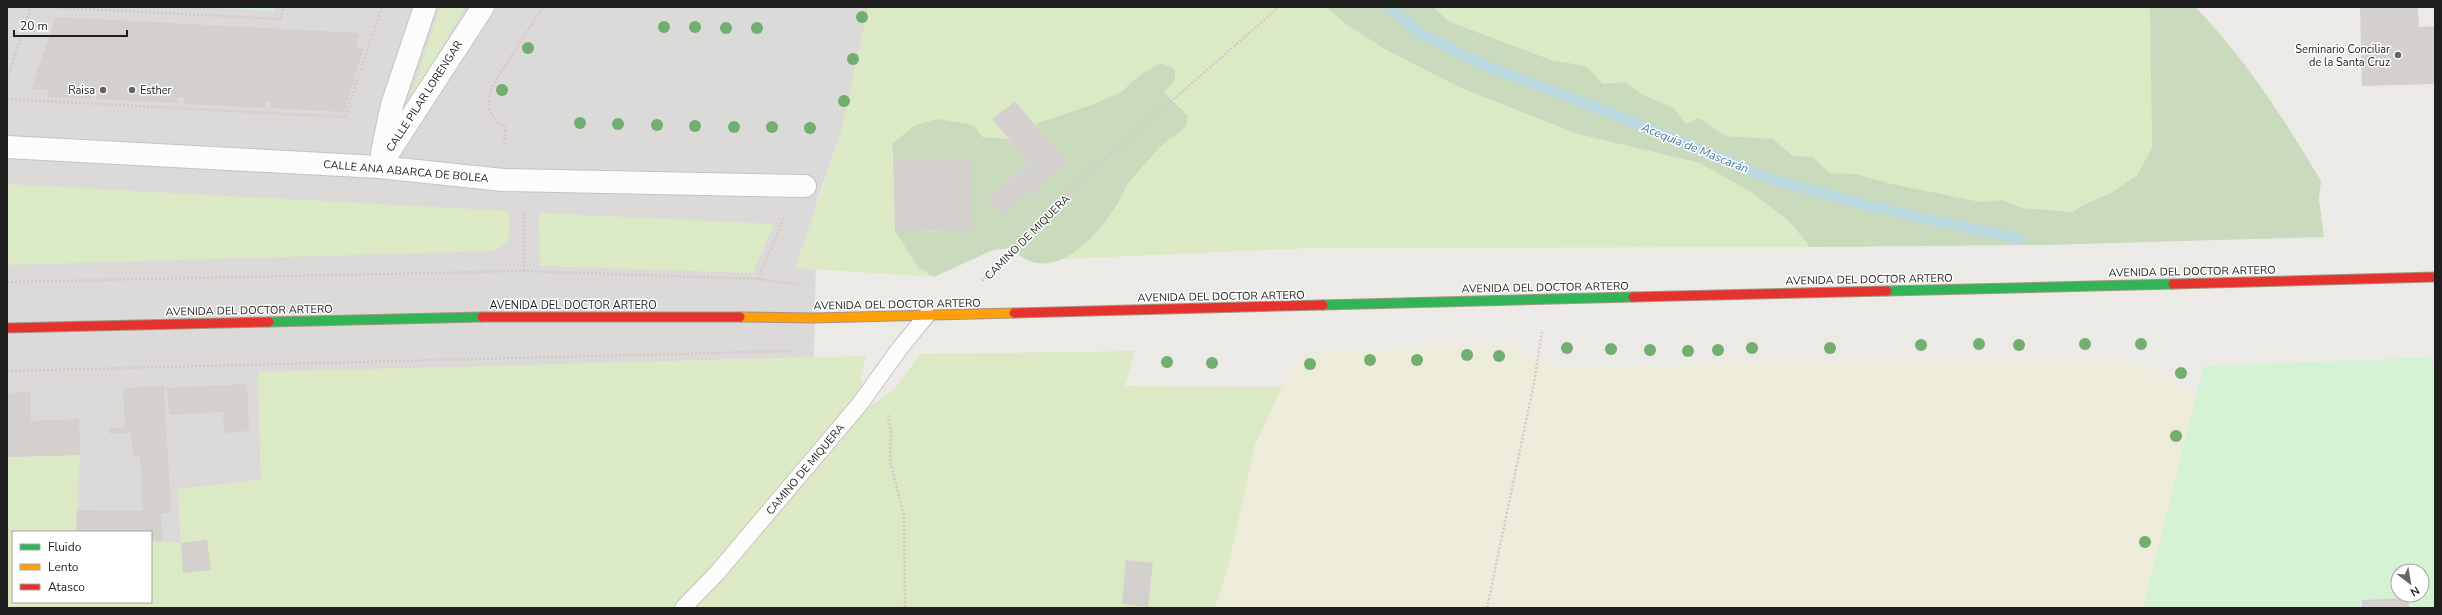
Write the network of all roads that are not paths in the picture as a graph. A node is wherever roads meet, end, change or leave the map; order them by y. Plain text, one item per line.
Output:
1 (425, 7) edge
2 (483, 7) edge
3 (7, 147) edge
4 (379, 166) junction
5 (804, 186) dead end
6 (2435, 277) edge
7 (927, 315) junction
8 (7, 328) edge
9 (683, 608) edge

1 - 4 street, CALLE PILAR LORENGAR
2 - 4 street, CALLE PILAR LORENGAR
3 - 4 street, CALLE ANA ABARCA DE BOLEA
4 - 5 street, CALLE ANA ABARCA DE BOLEA
6 - 7 main road, AVENIDA DEL DOCTOR ARTERO
7 - 8 main road, AVENIDA DEL DOCTOR ARTERO
7 - 9 lane, CAMINO DE MIQUERA

